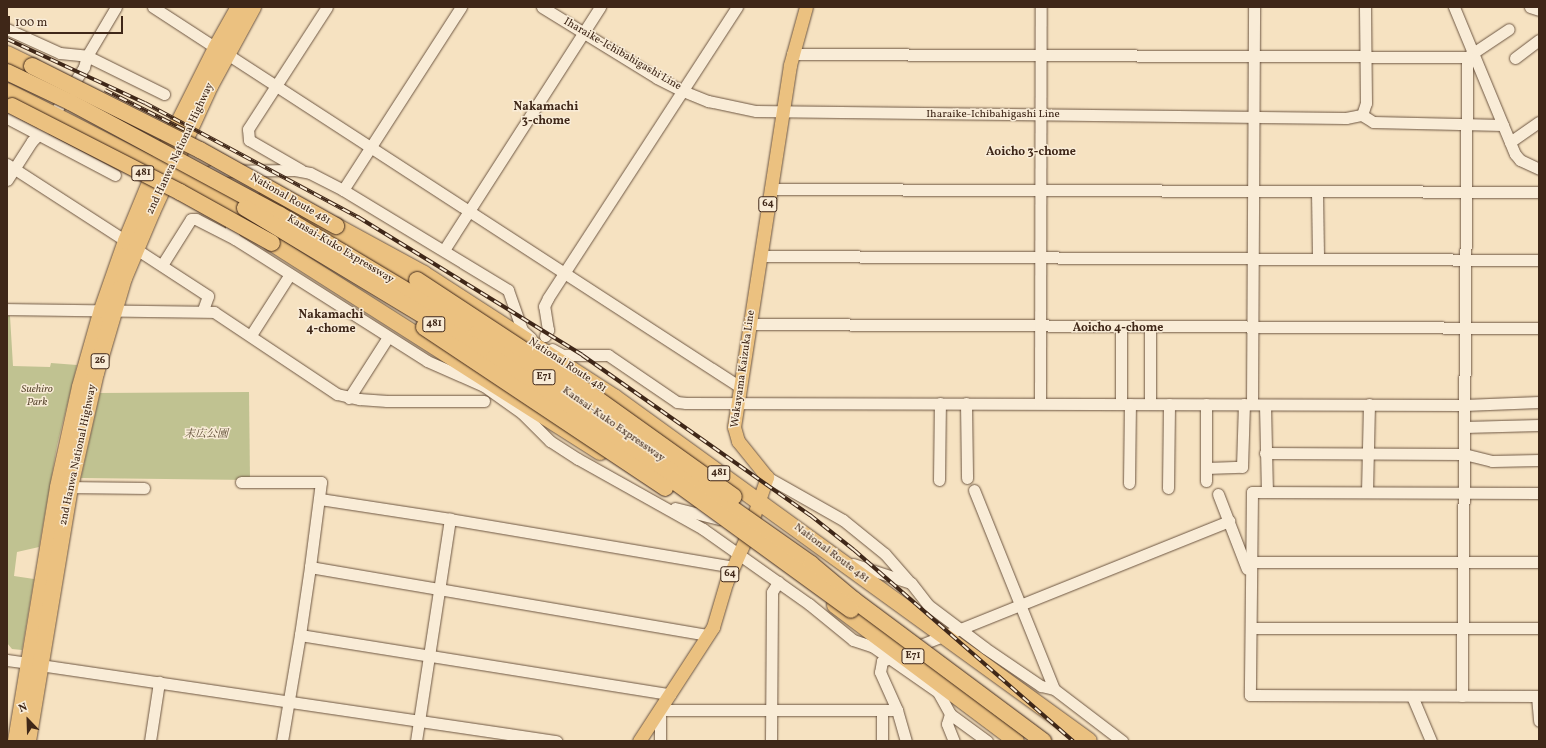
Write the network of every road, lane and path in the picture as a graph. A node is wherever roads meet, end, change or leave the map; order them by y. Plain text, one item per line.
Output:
1 (116, 7) edge
2 (154, 7) edge
3 (239, 7) edge
4 (253, 7) edge
5 (327, 7) edge
6 (461, 7) edge
7 (542, 7) edge
8 (600, 7) edge
9 (737, 7) edge
10 (806, 7) edge
11 (1041, 7) edge
12 (1254, 7) edge
13 (1365, 7) edge
14 (1454, 7) edge
15 (1530, 7) edge
16 (1539, 10) edge
17 (7, 28) edge
18 (1509, 29) dead end
19 (583, 33) junction
20 (1539, 40) edge
21 (222, 51) junction
22 (7, 54) edge
23 (792, 54) junction
24 (87, 56) junction
25 (1040, 56) junction
26 (1365, 56) junction
27 (1470, 56) junction
28 (1254, 57) junction
29 (1515, 58) dead end
30 (7, 65) edge
31 (7, 72) edge
32 (7, 84) edge
33 (277, 86) junction
34 (684, 91) junction
35 (164, 94) dead end
36 (66, 95) junction
37 (8, 105) edge
38 (782, 113) junction
39 (54, 114) junction
40 (1040, 115) junction
41 (1362, 115) junction
42 (1255, 117) junction
43 (1539, 122) edge
44 (1466, 125) junction
45 (1502, 125) junction
46 (37, 135) junction
47 (1510, 142) junction
48 (370, 147) junction
49 (173, 151) junction
50 (10, 167) edge
51 (1539, 169) edge
52 (163, 170) junction
53 (211, 171) junction
54 (305, 172) junction
55 (115, 175) dead end
56 (7, 180) edge
57 (770, 188) junction
58 (343, 190) junction
59 (1041, 190) junction
60 (1253, 191) junction
61 (1317, 192) junction
62 (1539, 192) edge
63 (1465, 193) junction
64 (229, 204) junction
65 (469, 211) junction
66 (235, 239) junction
67 (347, 239) junction
68 (131, 245) junction
69 (444, 250) junction
70 (760, 256) junction
71 (1040, 258) junction
72 (1253, 259) junction
73 (1318, 259) junction
74 (301, 260) junction
75 (1465, 260) junction
76 (1539, 260) edge
77 (162, 265) junction
78 (341, 266) junction
79 (564, 273) junction
80 (290, 274) junction
81 (7, 309) edge
82 (108, 310) junction
83 (203, 310) junction
84 (414, 320) junction
85 (750, 324) junction
86 (1040, 326) junction
87 (1121, 326) junction
88 (1150, 326) junction
89 (1253, 326) junction
90 (1464, 328) junction
91 (1539, 328) edge
92 (251, 335) junction
93 (545, 336) dead end
94 (388, 337) junction
95 (740, 387) junction
96 (349, 398) junction
97 (484, 401) dead end
98 (737, 402) junction
99 (1539, 402) edge
100 (940, 403) junction
101 (966, 403) junction
102 (1040, 403) junction
103 (1125, 404) junction
104 (1150, 404) junction
105 (1169, 404) junction
106 (1206, 404) junction
107 (1248, 404) junction
108 (1265, 404) junction
109 (1369, 404) junction
110 (1464, 405) junction
111 (1539, 425) edge
112 (1464, 427) junction
113 (1368, 452) junction
114 (1265, 453) junction
115 (1464, 454) junction
116 (1539, 460) edge
117 (1206, 468) junction
118 (767, 477) junction
119 (967, 478) dead end
120 (939, 480) dead end
121 (619, 481) junction
122 (1206, 481) dead end
123 (241, 482) dead end
124 (1129, 483) dead end
125 (143, 484) dead end
126 (70, 487) junction
127 (1168, 488) dead end
128 (974, 490) dead end
129 (1267, 492) junction
130 (1368, 492) junction
131 (1464, 493) junction
132 (1539, 493) edge
133 (1218, 494) dead end
134 (686, 496) junction
135 (320, 499) junction
136 (759, 502) junction
137 (450, 519) junction
138 (719, 519) junction
139 (1229, 521) junction
140 (746, 538) junction
141 (828, 551) junction
142 (739, 554) junction
143 (1248, 561) junction
144 (1465, 562) junction
145 (1539, 562) edge
146 (310, 567) junction
147 (733, 567) junction
148 (805, 568) junction
149 (778, 582) junction
150 (910, 583) junction
151 (439, 587) junction
152 (1021, 605) junction
153 (1463, 626) junction
154 (1251, 628) junction
155 (1539, 628) edge
156 (960, 629) junction
157 (300, 634) junction
158 (708, 635) junction
159 (943, 636) junction
160 (429, 654) junction
161 (894, 656) junction
162 (7, 660) edge
163 (34, 664) junction
164 (159, 682) junction
165 (1054, 689) junction
166 (670, 694) junction
167 (1412, 696) junction
168 (1462, 696) junction
169 (1538, 696) edge
170 (289, 701) junction
171 (771, 709) junction
172 (660, 710) junction
173 (882, 710) junction
174 (897, 710) junction
175 (950, 714) junction
176 (419, 721) junction
177 (1539, 721) edge
178 (506, 737) edge
179 (16, 741) edge
180 (28, 741) edge
181 (150, 741) edge
182 (282, 741) edge
183 (416, 741) edge
184 (556, 741) edge
185 (639, 741) edge
186 (660, 741) edge
187 (771, 741) edge
188 (882, 741) edge
189 (906, 741) edge
190 (954, 741) edge
191 (987, 741) edge
192 (1016, 741) edge
193 (1026, 741) edge
194 (1043, 741) edge
195 (1089, 741) edge
196 (1122, 741) edge
197 (1431, 741) edge

1 - 24 street
2 - 21 street
3 - 21 highway, 2nd Hanwa National Highway / 26
4 - 21 highway, 2nd Hanwa National Highway / 26
5 - 33 street
6 - 48 street
7 - 19 street, Iharaike-Ichibahigashi Line
8 - 19 street
9 - 34 street
10 - 23 main road, Wakayama Kaizuka Line / 64
11 - 25 street
12 - 28 street
13 - 26 street
14 - 27 street
15 - 16 street
17 - 24 street
18 - 27 street
19 - 34 street, Iharaike-Ichibahigashi Line
19 - 65 street
20 - 29 street
21 - 33 street
21 - 49 highway, 2nd Hanwa National Highway / 26
22 - 67 highway, National Route 481 / 481, bridge
23 - 25 street
23 - 38 main road, Wakayama Kaizuka Line / 64
24 - 35 street
24 - 36 street
25 - 28 street
25 - 40 street
26 - 27 street
26 - 28 street
26 - 41 street
27 - 44 street
27 - 45 street
28 - 42 street
30 - 36 highway, 481
31 - 148 highway, Kansai-Kuko Expressway / E71, bridge
32 - 148 highway, Kansai-Kuko Expressway / E71, bridge
33 - 48 street
33 - 54 street
34 - 38 street, Iharaike-Ichibahigashi Line
34 - 79 street
36 - 39 street
36 - 49 highway, 481
37 - 39 highway, 481
37 - 46 street
37 - 74 highway, 481, bridge
38 - 40 street, Iharaike-Ichibahigashi Line
38 - 57 main road, Wakayama Kaizuka Line / 64
39 - 46 street
39 - 52 highway, 481
40 - 42 street, Iharaike-Ichibahigashi Line
40 - 59 street
41 - 42 street, Iharaike-Ichibahigashi Line
41 - 44 street
42 - 60 street
43 - 47 street
44 - 45 street
44 - 63 street
45 - 47 street
46 - 50 street
46 - 55 street
47 - 51 street
48 - 58 street
48 - 65 street
49 - 52 highway, 2nd Hanwa National Highway / 26
49 - 53 highway, 481
50 - 56 street
50 - 68 street
52 - 64 highway, 481
52 - 68 highway, 2nd Hanwa National Highway / 26
53 - 54 street
53 - 67 highway, 481
54 - 58 street
57 - 59 street
57 - 70 main road, Wakayama Kaizuka Line / 64
58 - 69 street
59 - 60 street
59 - 71 street
60 - 61 street
60 - 72 street
61 - 63 street
61 - 73 street
62 - 63 street
63 - 75 street
64 - 66 street
64 - 78 highway, 481
65 - 69 street
65 - 79 street
66 - 77 street
66 - 80 street
67 - 136 highway, National Route 481 / 481
67 - 148 highway, bridge
68 - 77 street
68 - 82 highway, 2nd Hanwa National Highway / 26
69 - 98 street
70 - 71 street
70 - 85 main road, Wakayama Kaizuka Line / 64
71 - 72 street
71 - 86 street
72 - 73 street
72 - 89 street
73 - 75 street
74 - 84 highway
74 - 134 highway, 481
75 - 76 street
75 - 90 street
77 - 83 street
78 - 84 highway
78 - 134 highway, 481
79 - 93 street
79 - 95 street
80 - 92 street
80 - 94 street
81 - 82 street
82 - 83 street
82 - 126 highway, 2nd Hanwa National Highway / 26
82 - 163 highway, 2nd Hanwa National Highway / 26
83 - 92 street
84 - 148 highway, bridge
85 - 86 street
85 - 95 main road, Wakayama Kaizuka Line / 64
86 - 87 street
86 - 102 street
87 - 88 street
87 - 103 street
88 - 89 street
88 - 104 street
89 - 90 street
89 - 107 street
90 - 91 street
90 - 110 street
92 - 96 street
94 - 96 street
94 - 121 street
95 - 98 main road, Wakayama Kaizuka Line / 64
96 - 97 street
98 - 100 street
98 - 118 main road, Wakayama Kaizuka Line / 64
99 - 110 street
100 - 101 street
100 - 120 street
101 - 102 street
101 - 119 street
102 - 103 street
103 - 104 street
103 - 124 street
104 - 105 street
105 - 106 street
105 - 127 street
106 - 107 street
106 - 117 street
107 - 108 street
107 - 117 street
108 - 109 street
108 - 114 street
109 - 110 street
109 - 113 street
110 - 112 street
111 - 112 street
112 - 115 street
113 - 114 street
113 - 115 street
113 - 130 street
114 - 129 street
115 - 116 street
115 - 131 street
117 - 122 street
118 - 136 main road, 64
118 - 150 street
121 - 138 street
121 - 142 street
123 - 135 street
125 - 126 street
126 - 163 highway, 2nd Hanwa National Highway / 26
128 - 152 street
129 - 130 street
129 - 143 street
130 - 131 street
131 - 132 street
131 - 144 street
133 - 139 street
134 - 138 highway, 481
135 - 137 street
135 - 146 street
136 - 140 main road, 64
136 - 141 highway, National Route 481 / 481
137 - 147 street
137 - 151 street
138 - 140 highway, 481
139 - 143 street
139 - 152 street
140 - 142 main road, 64
140 - 161 highway, 481
141 - 150 street
141 - 159 highway, National Route 481 / 481
142 - 147 main road, 64
142 - 149 street
143 - 144 street
143 - 154 street
144 - 145 street
144 - 153 street
146 - 151 street
146 - 157 street
147 - 158 main road, 64
148 - 193 highway, Kansai-Kuko Expressway / E71, bridge
148 - 194 highway, Kansai-Kuko Expressway / E71, bridge
149 - 161 street
149 - 171 street
150 - 156 street
151 - 158 street
151 - 160 street
152 - 156 street
152 - 165 street
153 - 154 street
153 - 155 street
153 - 168 street
154 - 167 street
156 - 159 street
156 - 165 street
157 - 160 street
157 - 170 street
158 - 166 main road, 64
159 - 161 street
159 - 195 highway, National Route 481 / 481
160 - 166 street
160 - 176 street
161 - 174 street
161 - 175 street
161 - 192 highway, 481
162 - 163 street
163 - 164 street
163 - 179 highway, 2nd Hanwa National Highway / 26
163 - 180 highway, 2nd Hanwa National Highway / 26
164 - 170 street
164 - 181 street
165 - 196 street
166 - 172 main road, 64
167 - 168 street
167 - 197 street
168 - 169 street
169 - 177 street
170 - 176 street
170 - 182 street
171 - 172 street
171 - 173 street
171 - 187 street
172 - 185 main road, 64
172 - 186 street
173 - 174 street
173 - 188 street
174 - 189 street
175 - 190 street
175 - 191 street
176 - 178 street
176 - 183 street
178 - 184 street

